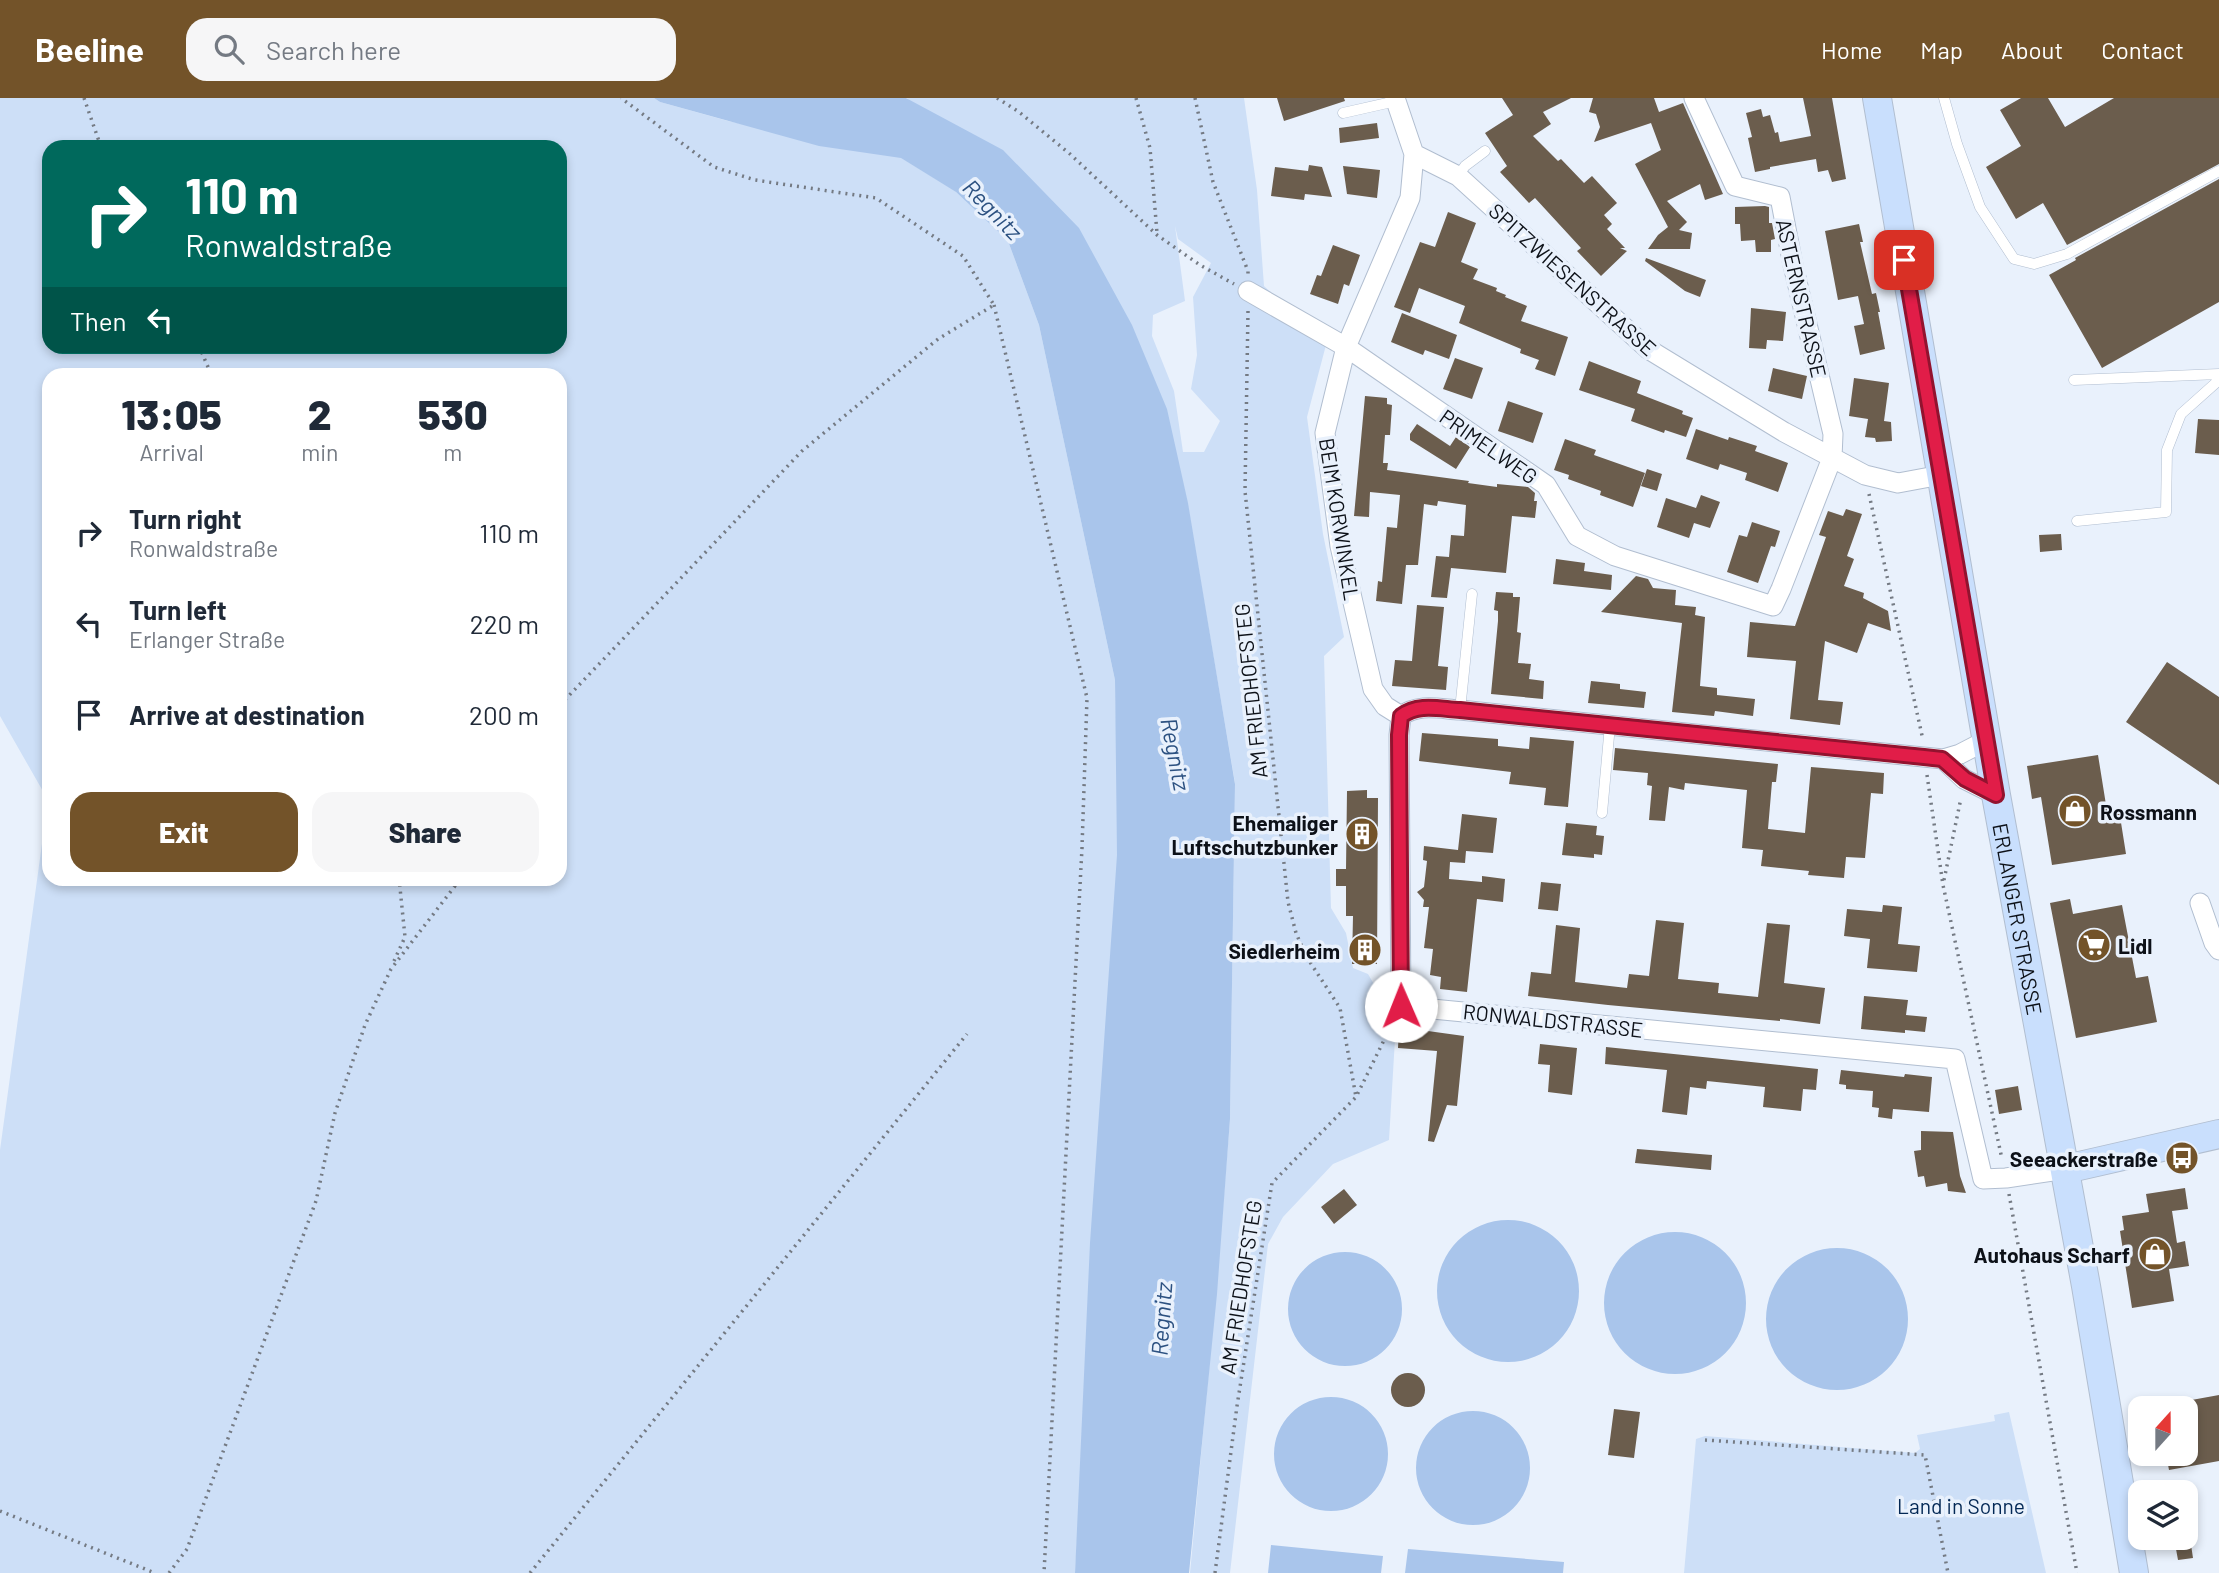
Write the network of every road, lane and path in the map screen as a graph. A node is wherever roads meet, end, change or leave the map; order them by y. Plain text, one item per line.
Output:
1 (84, 98) edge
2 (621, 98) edge
3 (997, 98) edge
4 (1136, 98) edge
5 (1195, 98) edge
6 (1694, 98) edge
7 (1877, 98) edge
8 (1944, 98) edge
9 (1396, 99) edge
10 (1343, 113) dead end
11 (99, 140) edge
12 (1485, 151) dead end
13 (1414, 154) junction
14 (2219, 171) edge
15 (1458, 176) junction
16 (1157, 235) junction
17 (1248, 291) junction
18 (994, 305) junction
19 (1346, 347) junction
20 (2219, 374) edge
21 (2074, 380) dead end
22 (2219, 380) edge
23 (1832, 458) junction
24 (1865, 475) junction
25 (1941, 475) junction
26 (2077, 521) dead end
27 (1472, 594) dead end
28 (567, 698) edge
29 (1460, 710) junction
30 (1401, 716) junction
31 (1610, 725) junction
32 (1987, 740) junction
33 (1933, 758) junction
34 (1996, 795) junction
35 (1602, 813) dead end
36 (401, 886) edge
37 (455, 886) edge
38 (2200, 904) dead end
39 (2219, 950) edge
40 (391, 969) junction
41 (1401, 1006) junction
42 (967, 1034) dead end
43 (1356, 1097) junction
44 (2219, 1134) edge
45 (2066, 1169) junction
46 (2006, 1178) junction
47 (1705, 1440) dead end
48 (0, 1511) edge
49 (155, 1573) edge
50 (169, 1573) edge
51 (530, 1573) edge
52 (1044, 1573) edge
53 (1215, 1573) edge
54 (1948, 1573) edge
55 (2077, 1573) edge
56 (2134, 1573) edge

1 - 11 path
2 - 18 path
3 - 16 path
4 - 16 path
5 - 17 path, AM FRIEDHOFSTEG
6 - 23 street, ASTERNSTRASSE
7 - 25 main road, ERLANGER STRASSE
8 - 14 lane
9 - 10 lane
9 - 13 street
12 - 15 lane
13 - 15 street, SPITZWIESENSTRASSE
13 - 19 street, BEIM KORWINKEL
15 - 23 street, SPITZWIESENSTRASSE
16 - 17 path
17 - 19 street, PRIMELWEG
17 - 43 path, AM FRIEDHOFSTEG
18 - 28 path
18 - 52 path
19 - 23 street, PRIMELWEG
19 - 30 street, BEIM KORWINKEL
20 - 21 lane
22 - 26 lane
23 - 24 street, SPITZWIESENSTRASSE
24 - 25 street, SPITZWIESENSTRASSE
24 - 33 path
25 - 32 main road, ERLANGER STRASSE
27 - 29 lane
29 - 30 street
29 - 31 street
30 - 41 street
31 - 33 street
31 - 35 lane
32 - 33 street
32 - 34 main road, ERLANGER STRASSE
33 - 34 street
33 - 46 path
34 - 45 main road, ERLANGER STRASSE
36 - 40 path
37 - 40 path
38 - 39 street
40 - 50 path
41 - 43 path
41 - 46 street, RONWALDSTRASSE
42 - 51 path
43 - 53 path, AM FRIEDHOFSTEG
44 - 45 main road
45 - 46 street
45 - 56 main road, ERLANGER STRASSE
46 - 55 path
47 - 54 path
48 - 49 path

